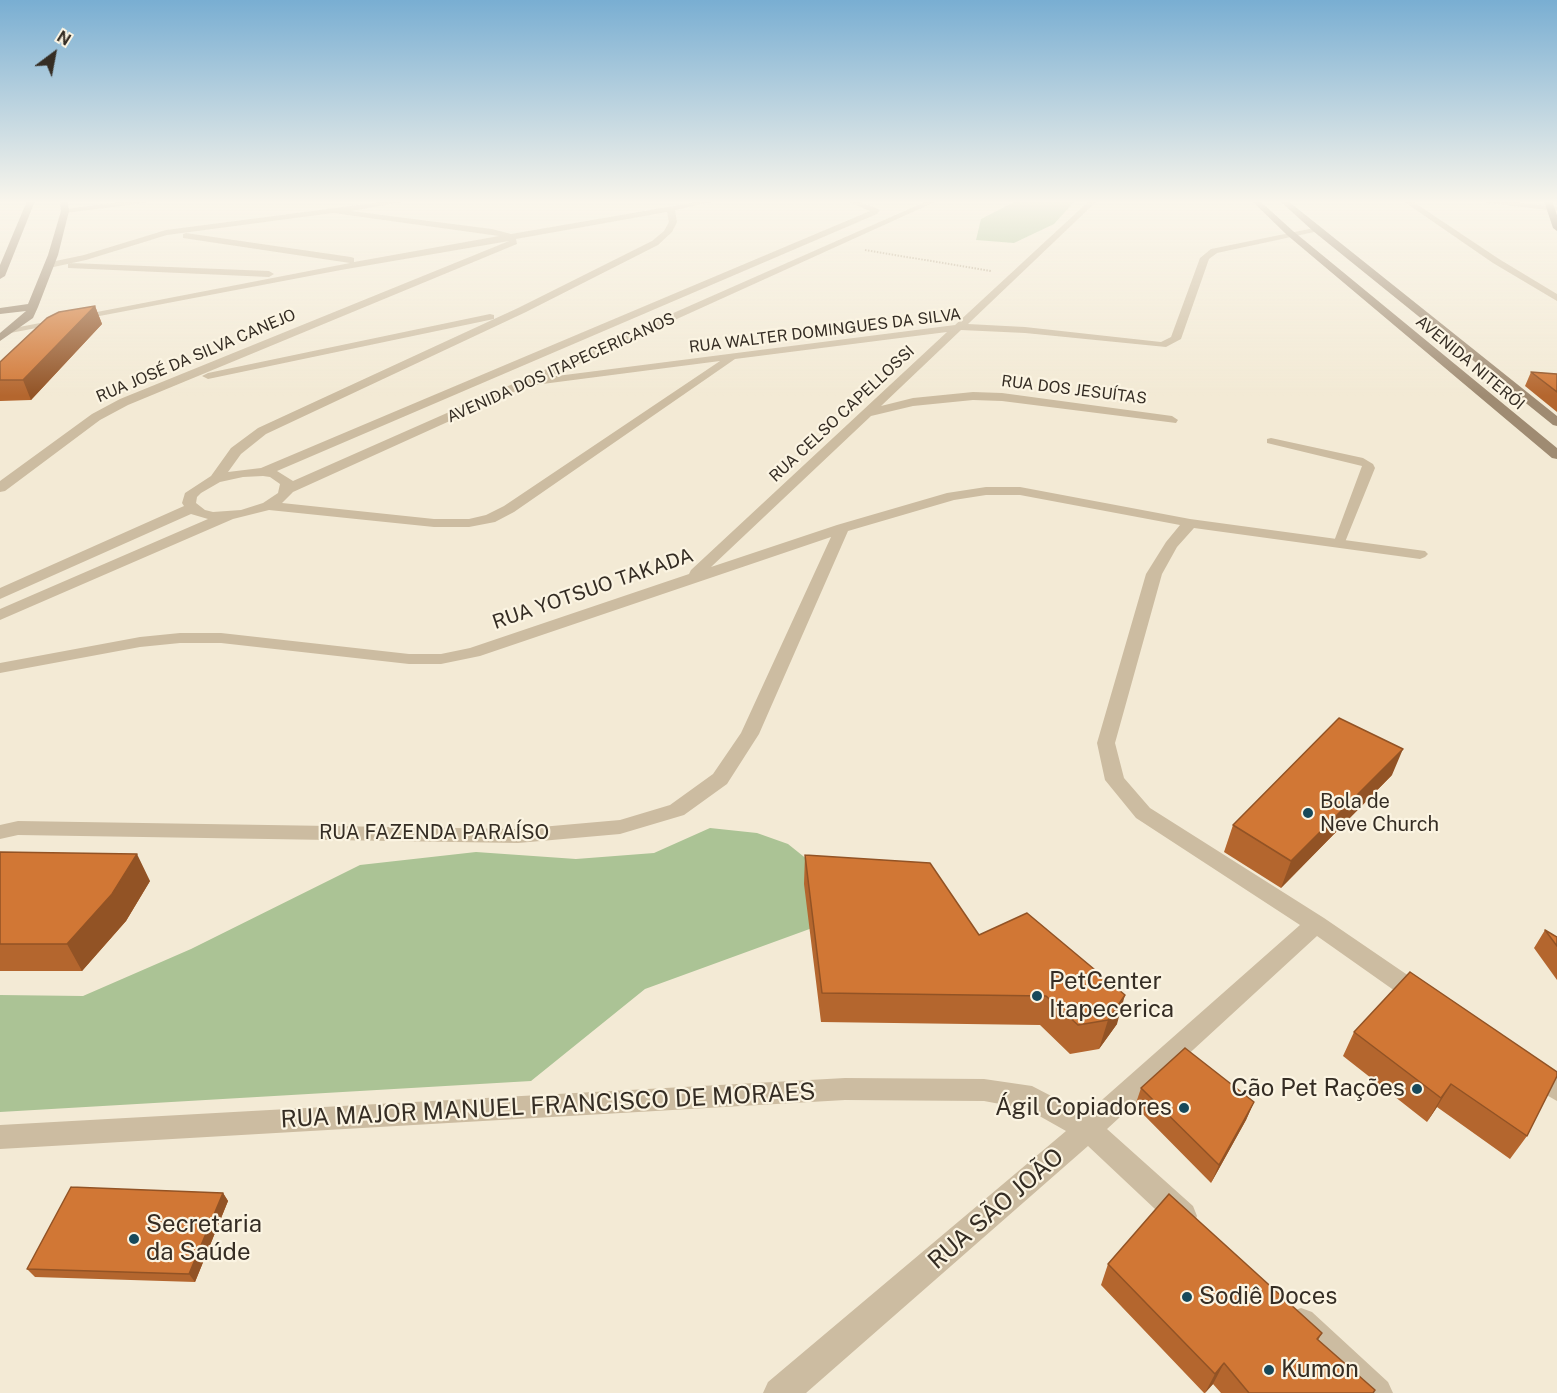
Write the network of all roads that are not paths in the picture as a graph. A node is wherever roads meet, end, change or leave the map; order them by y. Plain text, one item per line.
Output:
1 (49, 266) joint
2 (347, 266) edge
3 (457, 266) edge
4 (609, 266) edge
5 (750, 266) edge
6 (791, 266) edge
7 (1023, 266) edge
8 (1202, 266) edge
9 (1330, 266) edge
10 (1362, 266) edge
11 (1504, 266) edge
12 (301, 275) junction
13 (1557, 298) edge
14 (522, 310) junction
15 (0, 311) edge
16 (113, 311) junction
17 (31, 312) junction
18 (0, 319) edge
19 (45, 325) junction
20 (961, 327) junction
21 (425, 331) junction
22 (3, 335) edge
23 (27, 341) edge
24 (454, 341) junction
25 (257, 346) junction
26 (733, 358) junction
27 (284, 360) junction
28 (899, 382) junction
29 (526, 383) junction
30 (168, 385) junction
31 (935, 400) junction
32 (866, 414) junction
33 (1172, 420) dead end
34 (1557, 422) edge
35 (249, 441) junction
36 (1271, 441) dead end
37 (1557, 455) edge
38 (259, 472) junction
39 (216, 479) junction
40 (0, 488) edge
41 (287, 489) junction
42 (268, 506) junction
43 (192, 508) junction
44 (228, 516) junction
45 (1190, 523) junction
46 (842, 528) junction
47 (1339, 544) junction
48 (1420, 554) dead end
49 (691, 578) junction
50 (0, 594) edge
51 (0, 615) edge
52 (0, 668) edge
53 (0, 832) edge
54 (1316, 924) junction
55 (1441, 1011) edge
56 (1509, 1057) edge
57 (1557, 1090) edge
58 (1088, 1130) junction
59 (0, 1137) edge
60 (1205, 1236) edge
61 (1282, 1307) edge
62 (789, 1391) edge
63 (1377, 1393) edge

1 - 12 street
1 - 17 main road
2 - 12 street
3 - 25 street, RUA JOSÉ DA SILVA CANEJO
4 - 14 street
5 - 38 street, AVENIDA DOS ITAPECERICANOS
6 - 29 street, AVENIDA DOS ITAPECERICANOS
7 - 20 street, RUA CELSO CAPELLOSSI
8 - 20 street, RUA WALTER DOMINGUES DA SILVA
9 - 37 main road, AVENIDA NITERÓI
10 - 34 main road, AVENIDA NITERÓI
11 - 13 street
12 - 16 street
14 - 21 street
14 - 24 street
15 - 17 main road
16 - 17 street
16 - 19 street
17 - 18 main road
17 - 22 main road
19 - 22 street
19 - 23 street
20 - 26 street, RUA WALTER DOMINGUES DA SILVA
20 - 28 street, RUA CELSO CAPELLOSSI
21 - 24 street
21 - 27 street
24 - 35 street
25 - 27 street
25 - 30 street, RUA JOSÉ DA SILVA CANEJO
26 - 29 street, RUA WALTER DOMINGUES DA SILVA
26 - 42 street
27 - 30 street
28 - 31 street, RUA DOS JESUÍTAS
28 - 32 street, RUA CELSO CAPELLOSSI
29 - 41 street, AVENIDA DOS ITAPECERICANOS
30 - 40 street, RUA JOSÉ DA SILVA CANEJO
31 - 32 street, RUA DOS JESUÍTAS
31 - 33 street, RUA DOS JESUÍTAS
32 - 49 street, RUA CELSO CAPELLOSSI
35 - 38 street
35 - 39 street
36 - 47 lane
38 - 39 street, AVENIDA DOS ITAPECERICANOS
38 - 41 street
39 - 43 street
41 - 42 street, AVENIDA DOS ITAPECERICANOS
42 - 44 street
43 - 44 street
43 - 50 street
44 - 51 street
45 - 46 street, RUA YOTSUO TAKADA
45 - 47 street, RUA YOTSUO TAKADA
45 - 54 street
46 - 49 street, RUA YOTSUO TAKADA
46 - 53 street, RUA FAZENDA PARAÍSO
47 - 48 street, RUA YOTSUO TAKADA
49 - 52 street, RUA YOTSUO TAKADA
54 - 55 street
54 - 58 street, RUA SÃO JOÃO
56 - 57 street
58 - 59 street, RUA MAJOR MANUEL FRANCISCO DE MORAES
58 - 60 street, RUA MAJOR MANUEL FRANCISCO DE MORAES
58 - 62 street, RUA SÃO JOÃO
61 - 63 street

